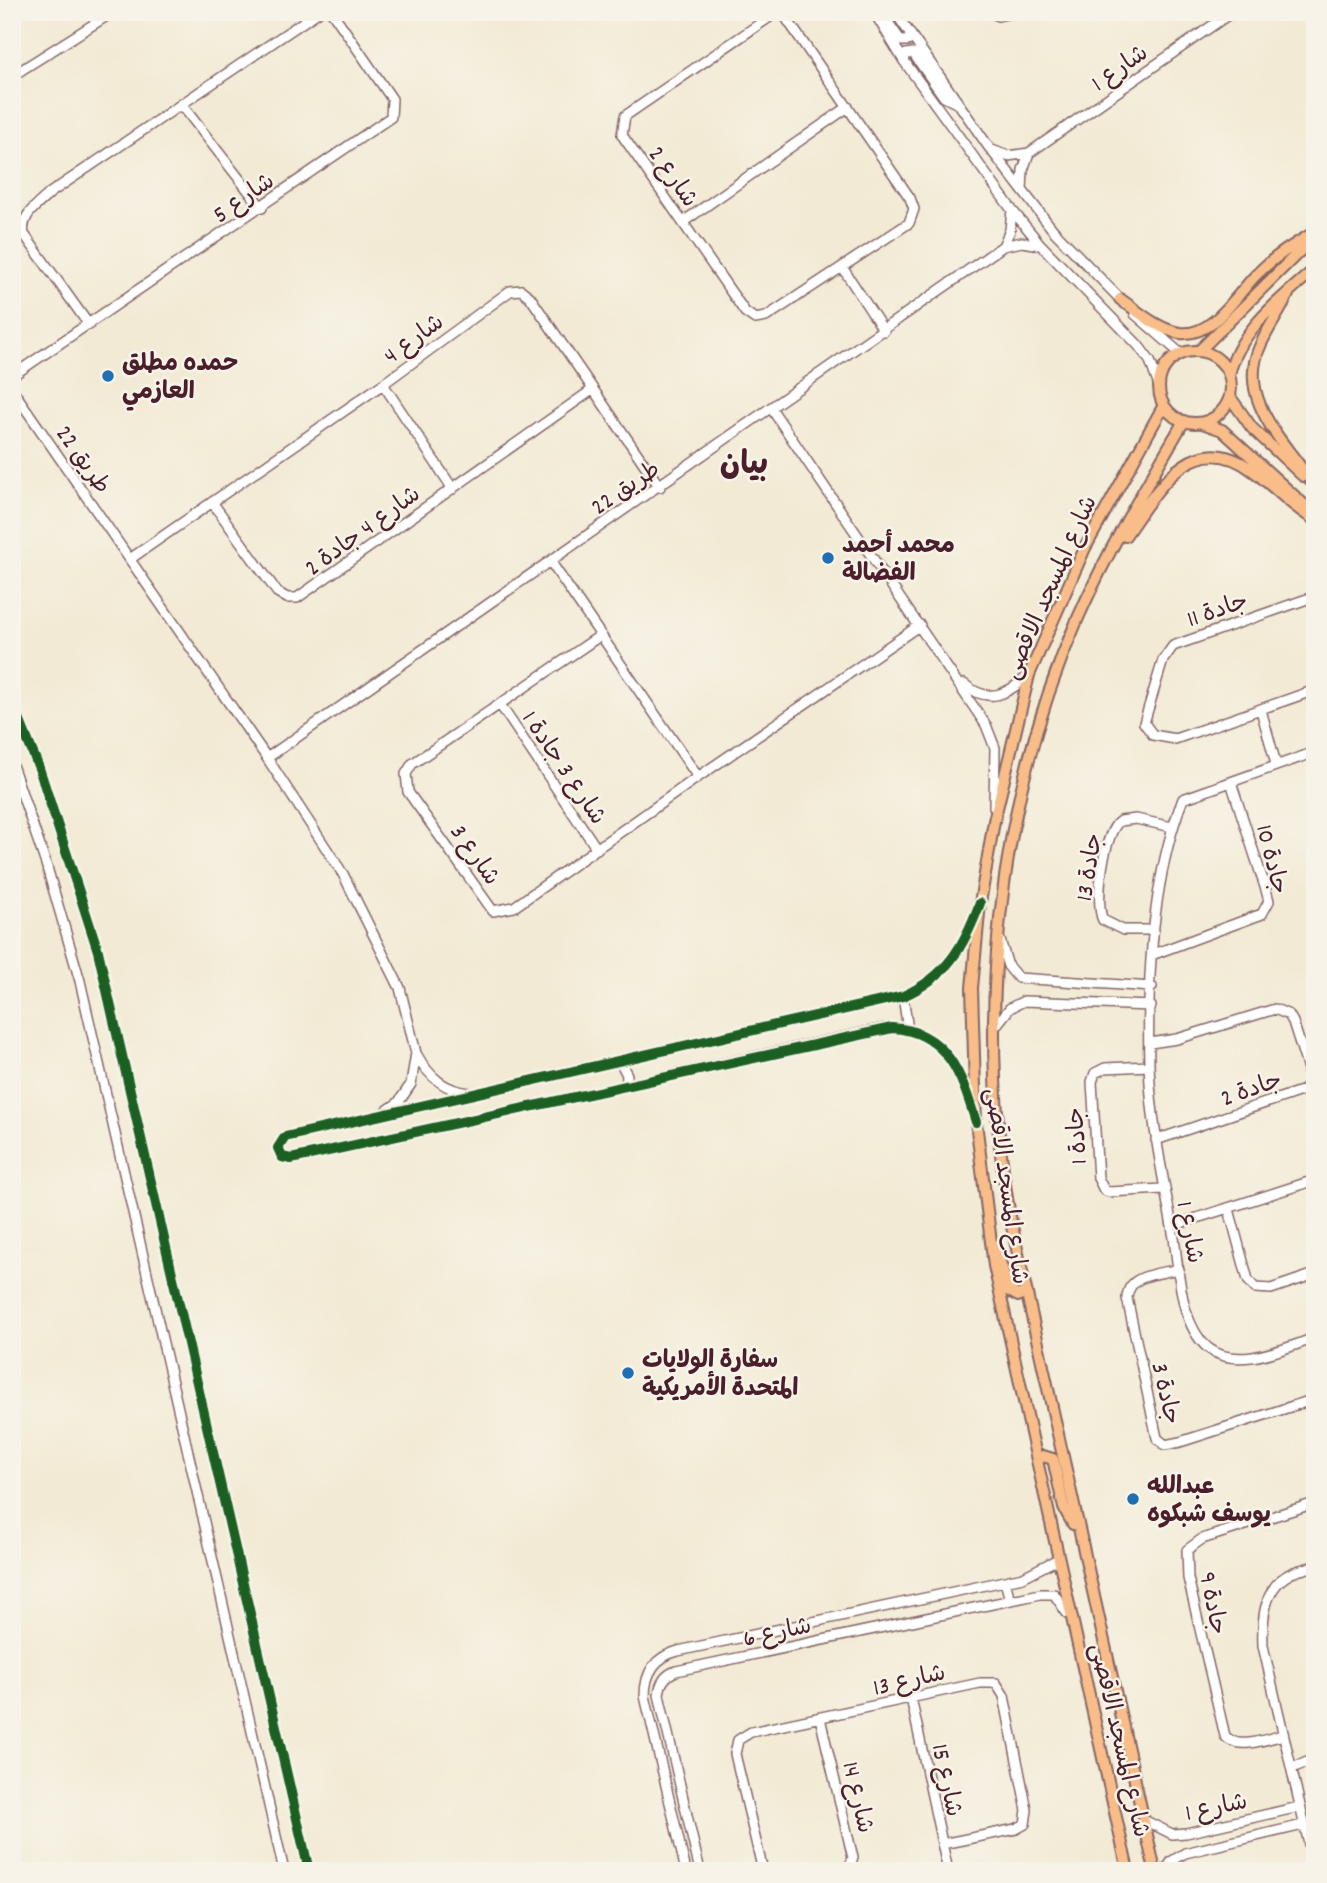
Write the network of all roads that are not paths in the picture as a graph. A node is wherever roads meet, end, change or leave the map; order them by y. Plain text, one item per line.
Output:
1 (113, 12) edge
2 (318, 12) edge
3 (332, 12) edge
4 (535, 12) edge
5 (556, 12) edge
6 (779, 12) edge
7 (874, 12) edge
8 (881, 12) edge
9 (895, 12) edge
10 (992, 12) edge
11 (1015, 12) edge
12 (1232, 12) edge
13 (910, 34) junction
14 (904, 61) junction
15 (12, 76) edge
16 (181, 104) junction
17 (958, 104) junction
18 (848, 107) junction
19 (988, 146) junction
20 (1029, 153) junction
21 (1021, 190) junction
22 (262, 208) junction
23 (1012, 210) junction
24 (683, 222) junction
25 (1315, 234) edge
26 (1041, 245) junction
27 (1003, 246) junction
28 (842, 267) junction
29 (1315, 269) edge
30 (1289, 292) junction
31 (1120, 299) junction
32 (89, 325) junction
33 (884, 331) junction
34 (1199, 351) junction
35 (1181, 354) junction
36 (1230, 375) junction
37 (12, 376) edge
38 (383, 384) junction
39 (1159, 386) junction
40 (12, 389) edge
41 (592, 390) junction
42 (1230, 397) junction
43 (1164, 405) junction
44 (771, 408) junction
45 (1184, 421) junction
46 (1202, 423) junction
47 (660, 487) junction
48 (1315, 487) edge
49 (453, 489) junction
50 (212, 502) junction
51 (1315, 515) edge
52 (1315, 520) edge
53 (130, 559) junction
54 (550, 561) junction
55 (1100, 573) junction
56 (1315, 599) edge
57 (1060, 605) junction
58 (1078, 619) junction
59 (920, 625) junction
60 (601, 635) junction
61 (1029, 675) junction
62 (955, 676) junction
63 (1315, 690) edge
64 (12, 702) edge
65 (501, 706) junction
66 (1261, 710) junction
67 (1315, 752) edge
68 (267, 758) junction
69 (1276, 764) junction
70 (12, 765) edge
71 (698, 777) junction
72 (1231, 782) junction
73 (994, 821) junction
74 (1172, 827) junction
75 (597, 849) junction
76 (980, 903) junction
77 (1154, 930) junction
78 (998, 937) junction
79 (1154, 954) junction
80 (1152, 986) junction
81 (903, 996) junction
82 (1151, 1006) junction
83 (994, 1028) junction
84 (908, 1030) junction
85 (1150, 1043) junction
86 (416, 1054) junction
87 (620, 1061) junction
88 (1149, 1066) junction
89 (626, 1086) junction
90 (481, 1093) junction
91 (374, 1117) junction
92 (976, 1122) junction
93 (1156, 1140) junction
94 (1315, 1180) edge
95 (1163, 1189) junction
96 (1229, 1209) junction
97 (1172, 1226) junction
98 (990, 1240) junction
99 (1179, 1269) junction
100 (1315, 1274) edge
101 (1025, 1292) junction
102 (1315, 1338) edge
103 (1315, 1399) edge
104 (1037, 1461) junction
105 (1315, 1503) edge
106 (1079, 1532) junction
107 (1058, 1559) junction
108 (1315, 1566) edge
109 (1004, 1581) junction
110 (1010, 1600) junction
111 (1074, 1628) junction
112 (911, 1698) junction
113 (820, 1718) junction
114 (1283, 1735) junction
115 (669, 1737) junction
116 (656, 1740) junction
117 (1315, 1759) edge
118 (1292, 1768) junction
119 (1299, 1807) junction
120 (1144, 1820) junction
121 (1303, 1825) junction
122 (942, 1844) junction
123 (1314, 1866) edge
124 (284, 1871) edge
125 (309, 1871) edge
126 (686, 1871) edge
127 (700, 1871) edge
128 (763, 1871) edge
129 (832, 1871) edge
130 (948, 1871) edge
131 (1128, 1871) edge
132 (1155, 1871) edge
133 (1164, 1871) edge

1 - 15 street
2 - 16 street
3 - 22 street, شارع 5
4 - 5 street
6 - 18 street, شارع 2
6 - 24 street, شارع 2
7 - 14 street
8 - 13 street
9 - 13 street
10 - 11 street
12 - 20 street, شارع 1
13 - 17 street
14 - 17 street
14 - 23 street
16 - 22 street
16 - 32 street
17 - 19 street
18 - 24 street
18 - 28 street, شارع 2
19 - 20 street
19 - 21 street
20 - 21 street
21 - 31 street
22 - 32 street, شارع 5
23 - 26 street
23 - 27 street
24 - 28 street, شارع 2
25 - 31 main road
25 - 34 main road
26 - 27 street
26 - 39 street
27 - 33 street, طريق 22
28 - 33 street
29 - 30 main road
30 - 36 main road
30 - 48 main road
31 - 35 street
32 - 37 street, شارع 5
33 - 44 street, طريق 22
34 - 35 main road
34 - 36 main road
35 - 39 main road
36 - 42 main road
38 - 41 street, شارع 4
38 - 49 street, شارع 4 جادة 2
38 - 50 street, شارع 4
39 - 43 main road
40 - 53 street, طريق 22
41 - 47 street, شارع 4
41 - 49 street, شارع 4 جادة 2
42 - 46 main road
42 - 48 main road
43 - 45 main road
43 - 57 main road, شارع المسجد الاقصى
44 - 47 street, طريق 22
44 - 59 street
45 - 46 main road
45 - 55 main road, شارع المسجد الاقصى
46 - 51 main road
47 - 54 street, طريق 22
49 - 50 street, شارع 4 جادة 2
50 - 53 street, شارع 4
52 - 55 main road
53 - 68 street, طريق 22
54 - 60 street
54 - 68 street, طريق 22
55 - 58 main road, شارع المسجد الاقصى
56 - 66 street, جادة 11
57 - 58 main road
57 - 61 main road, شارع المسجد الاقصى
58 - 78 main road, شارع المسجد الاقصى
59 - 62 street
59 - 71 street, شارع 3
60 - 65 street, شارع 3
60 - 71 street
61 - 62 street
61 - 73 main road, شارع المسجد الاقصى
62 - 73 street
63 - 66 street, جادة 11
64 - 125 street
65 - 75 street, شارع 3 جادة 1
65 - 75 street, شارع 3
66 - 69 street
67 - 69 street, شارع 1
68 - 86 street, طريق 22
69 - 72 street, شارع 1
70 - 124 street
71 - 75 street, شارع 3
72 - 74 street, شارع 1
72 - 79 street, جادة 10
73 - 76 main road, شارع المسجد الاقصى
74 - 77 street, شارع 1
74 - 77 street, جادة 13
76 - 81 street
76 - 92 main road, شارع المسجد الاقصى
77 - 79 street, شارع 1
78 - 80 street
78 - 83 main road, شارع المسجد الاقصى
79 - 80 street, شارع 1
80 - 82 street, شارع 1
81 - 84 street
81 - 87 street
82 - 83 street
82 - 85 street, شارع 1
83 - 101 main road, شارع المسجد الاقصى
84 - 89 street
84 - 92 street
85 - 88 street, شارع 1
85 - 93 street, جادة 2
86 - 90 street, طريق 22
86 - 91 street, طريق 22
87 - 89 street
87 - 90 street
88 - 93 street, شارع 1
88 - 95 street, جادة 1
89 - 91 street
90 - 91 street
92 - 98 main road, شارع المسجد الاقصى
93 - 95 street, شارع 1
94 - 96 street
95 - 97 street, شارع 1
96 - 97 street
96 - 100 street
97 - 99 street, شارع 1
98 - 101 main road
98 - 104 main road, شارع المسجد الاقصى
99 - 102 street, شارع 1
99 - 103 street, جادة 3
101 - 106 main road, شارع المسجد الاقصى
104 - 106 main road
104 - 107 main road, شارع المسجد الاقصى
105 - 114 street, جادة 9
106 - 120 main road, شارع المسجد الاقصى
107 - 109 street, شارع 6
107 - 111 main road, شارع المسجد الاقصى
108 - 114 street
109 - 110 street
109 - 116 street, شارع 6
110 - 111 street, شارع 6
110 - 115 street, شارع 6
111 - 131 main road, شارع المسجد الاقصى
112 - 113 street, شارع 13
112 - 122 street, شارع 15
112 - 122 street, شارع 13
113 - 128 street, شارع 13
113 - 129 street, شارع 14
114 - 118 street
115 - 116 street
115 - 127 street, شارع 6
116 - 126 street, شارع 6
117 - 118 street
118 - 119 street
119 - 120 street, شارع 1
119 - 121 street
120 - 132 main road, شارع المسجد الاقصى
121 - 123 street
121 - 133 street, شارع 1
122 - 130 street, شارع 15

